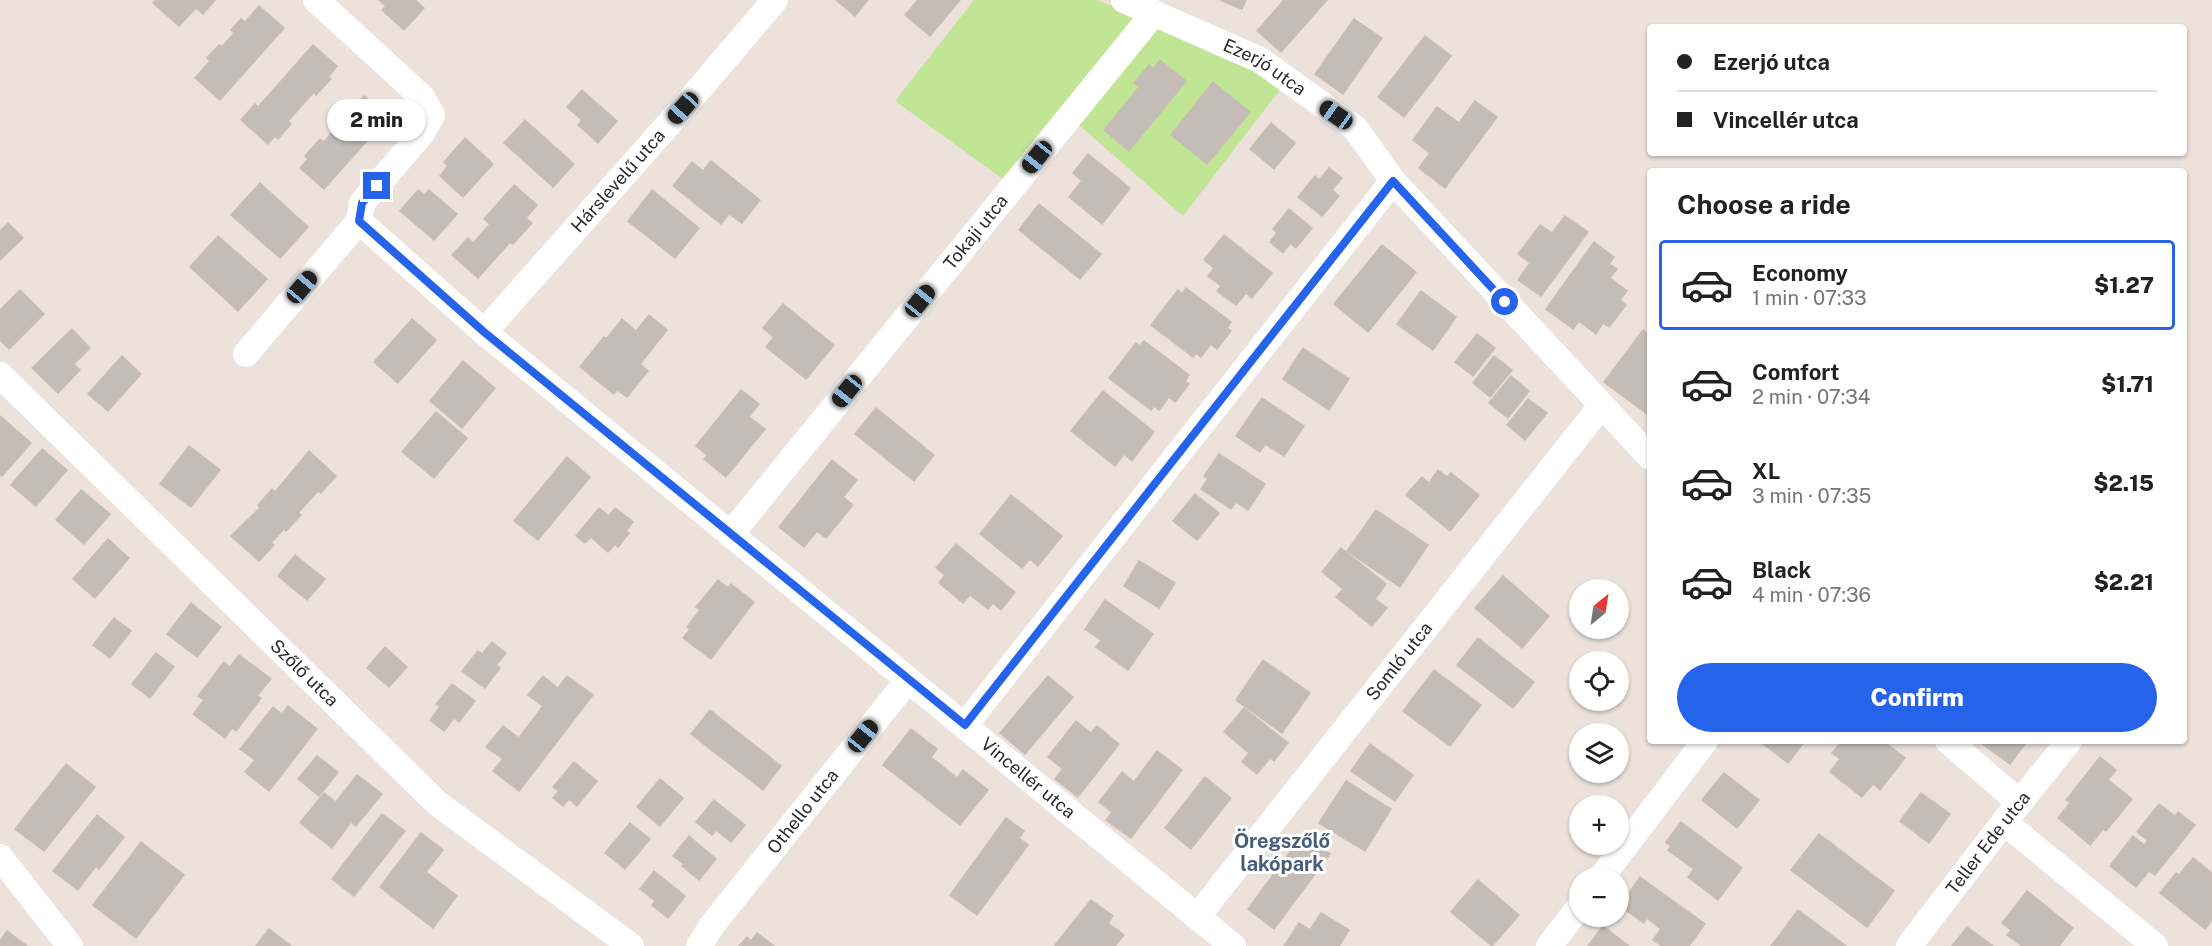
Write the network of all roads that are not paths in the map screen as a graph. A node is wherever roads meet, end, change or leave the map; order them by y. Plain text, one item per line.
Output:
1 (315, 0) edge
2 (775, 0) edge
3 (1124, 0) edge
4 (1154, 13) junction
5 (1393, 181) junction
6 (359, 221) junction
7 (484, 332) junction
8 (246, 354) dead end
9 (0, 375) edge
10 (1601, 406) junction
11 (1647, 455) edge
12 (730, 535) junction
13 (908, 680) junction
14 (965, 725) junction
15 (1703, 744) edge
16 (1951, 744) edge
17 (2068, 744) edge
18 (2011, 812) junction
19 (0, 857) edge
20 (1609, 867) edge
21 (1197, 917) junction
22 (1569, 920) edge
23 (70, 946) edge
24 (631, 946) edge
25 (699, 946) edge
26 (1233, 946) edge
27 (1549, 946) edge
28 (1909, 946) edge
29 (2155, 946) edge

1 - 6 street
2 - 7 street, Hárslevelű utca
3 - 4 street, Ezerjó utca
4 - 5 street, Ezerjó utca
4 - 12 street, Tokaji utca
5 - 10 street, Ezerjó utca
5 - 14 street
6 - 7 street, Vincellér utca
6 - 8 street
7 - 12 street, Vincellér utca
9 - 24 street, Szőlő utca
10 - 11 street, Ezerjó utca
10 - 21 street, Somló utca
12 - 13 street, Vincellér utca
13 - 14 street, Vincellér utca
13 - 25 street, Othello utca
14 - 21 street, Vincellér utca
15 - 20 street
16 - 18 street
17 - 18 street, Teller Ede utca
18 - 28 street, Teller Ede utca
18 - 29 street
19 - 23 street
21 - 26 street, Vincellér utca
22 - 27 street

